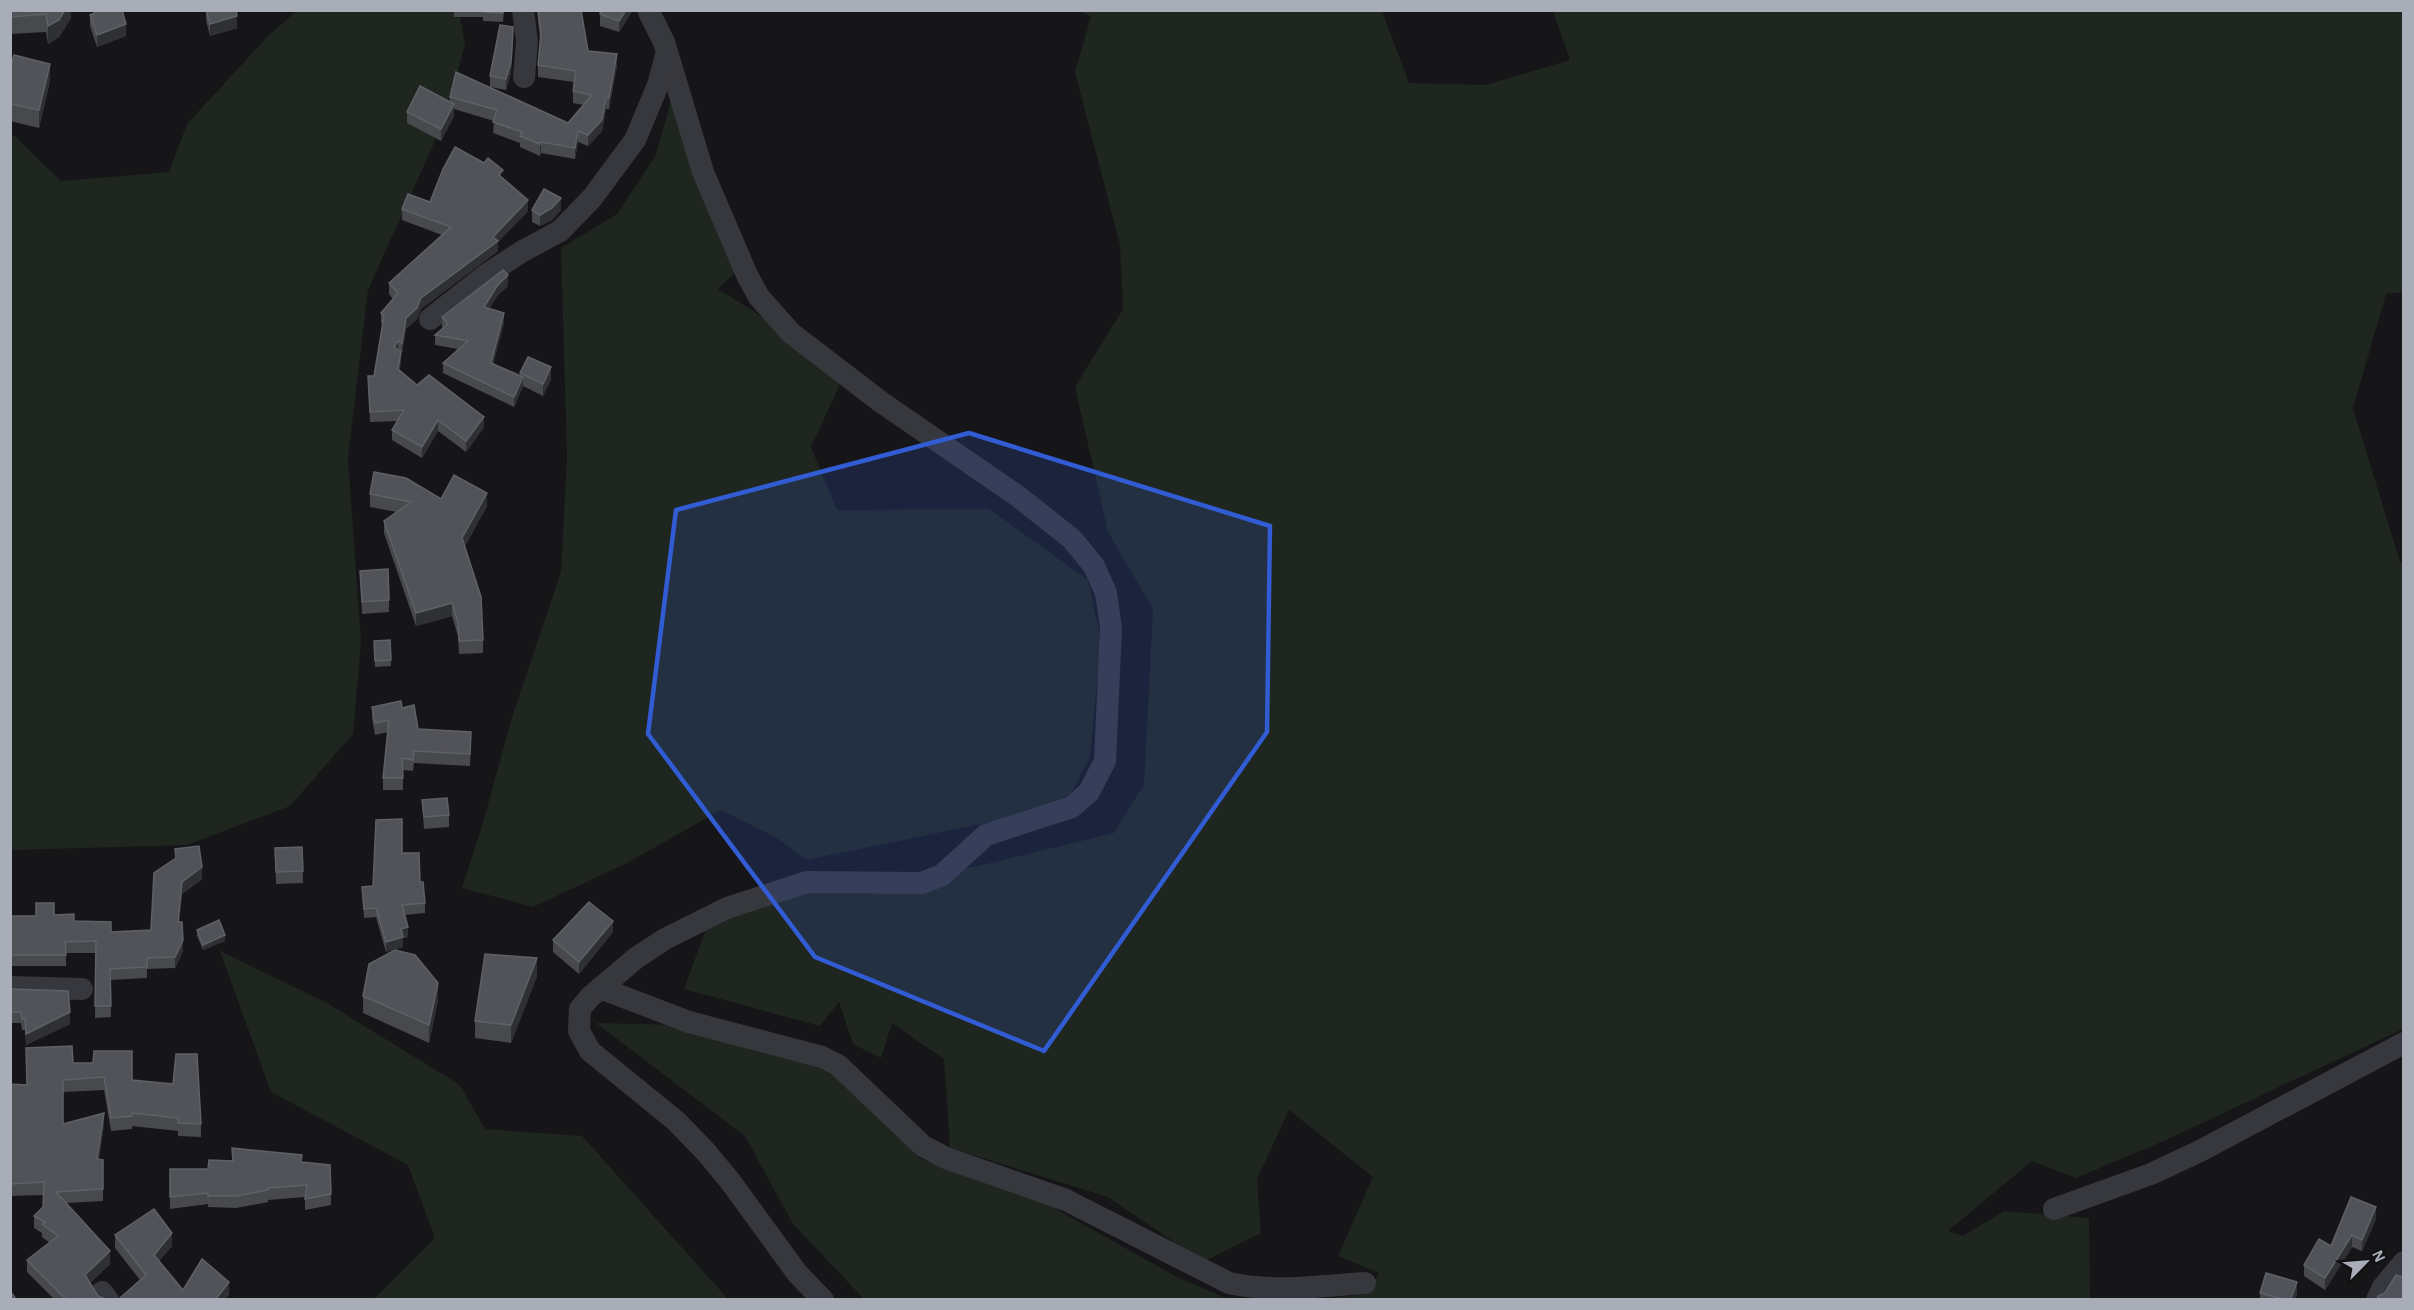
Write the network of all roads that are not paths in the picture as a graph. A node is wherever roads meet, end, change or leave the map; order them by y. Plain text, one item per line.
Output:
1 (523, 10) edge
2 (648, 10) edge
3 (667, 51) junction
4 (524, 77) dead end
5 (430, 319) dead end
6 (10, 987) edge
7 (600, 988) junction
8 (82, 989) dead end
9 (2403, 1043) edge
10 (2054, 1209) dead end
11 (2403, 1262) edge
12 (1365, 1283) dead end
13 (823, 1299) edge
14 (2377, 1299) edge

1 - 4 street
2 - 3 street
3 - 5 street
3 - 7 street
6 - 8 street
7 - 12 street
7 - 13 street
9 - 10 street
11 - 14 street

